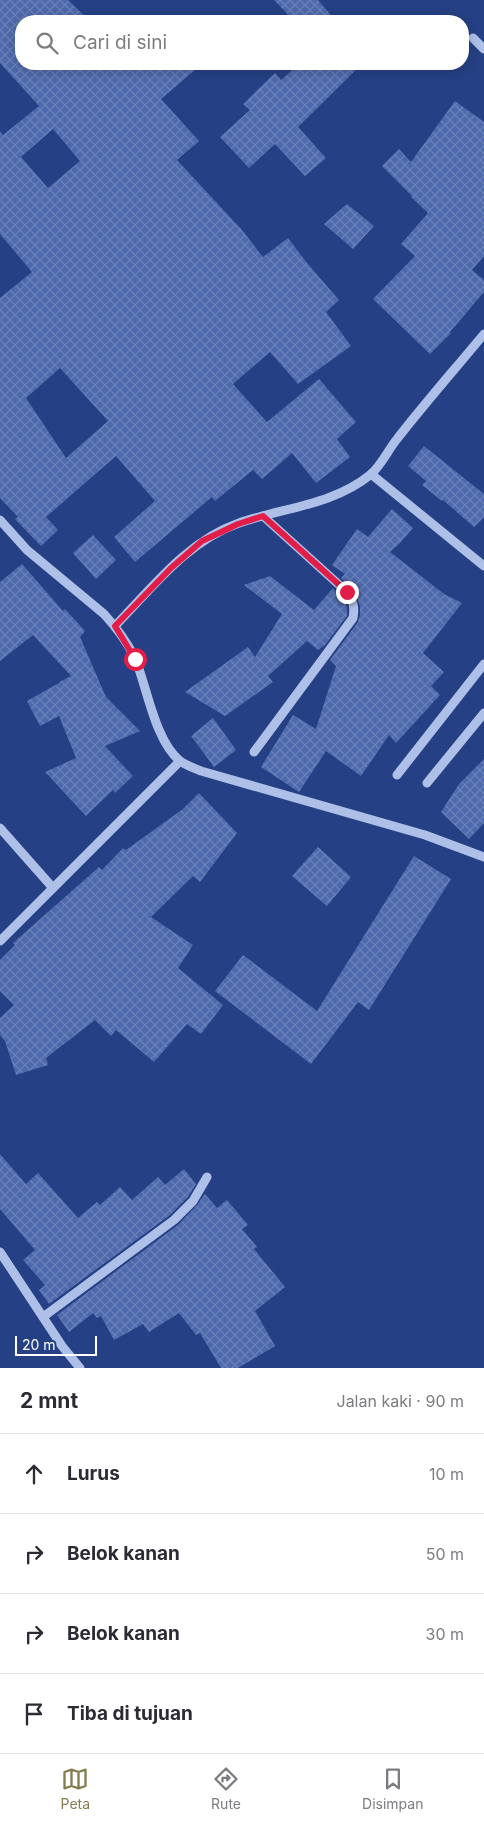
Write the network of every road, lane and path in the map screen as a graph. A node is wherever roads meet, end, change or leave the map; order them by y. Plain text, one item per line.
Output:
1 (473, 38) dead end
2 (484, 50) edge
3 (484, 334) edge
4 (371, 474) junction
5 (263, 516) junction
6 (0, 520) edge
7 (484, 566) edge
8 (115, 626) junction
9 (484, 664) edge
10 (484, 712) edge
11 (254, 752) dead end
12 (180, 761) junction
13 (397, 775) dead end
14 (427, 783) dead end
15 (0, 828) edge
16 (484, 857) edge
17 (53, 888) junction
18 (0, 941) edge
19 (207, 1177) dead end
20 (0, 1252) edge
21 (43, 1317) junction
22 (80, 1368) edge

1 - 2 street
3 - 4 street
4 - 5 street
4 - 7 street
5 - 8 street
5 - 11 street
6 - 8 street
8 - 12 street
9 - 13 street
10 - 14 street
12 - 16 street
12 - 17 street
15 - 17 street
17 - 18 street
19 - 21 street
20 - 21 street
21 - 22 street

